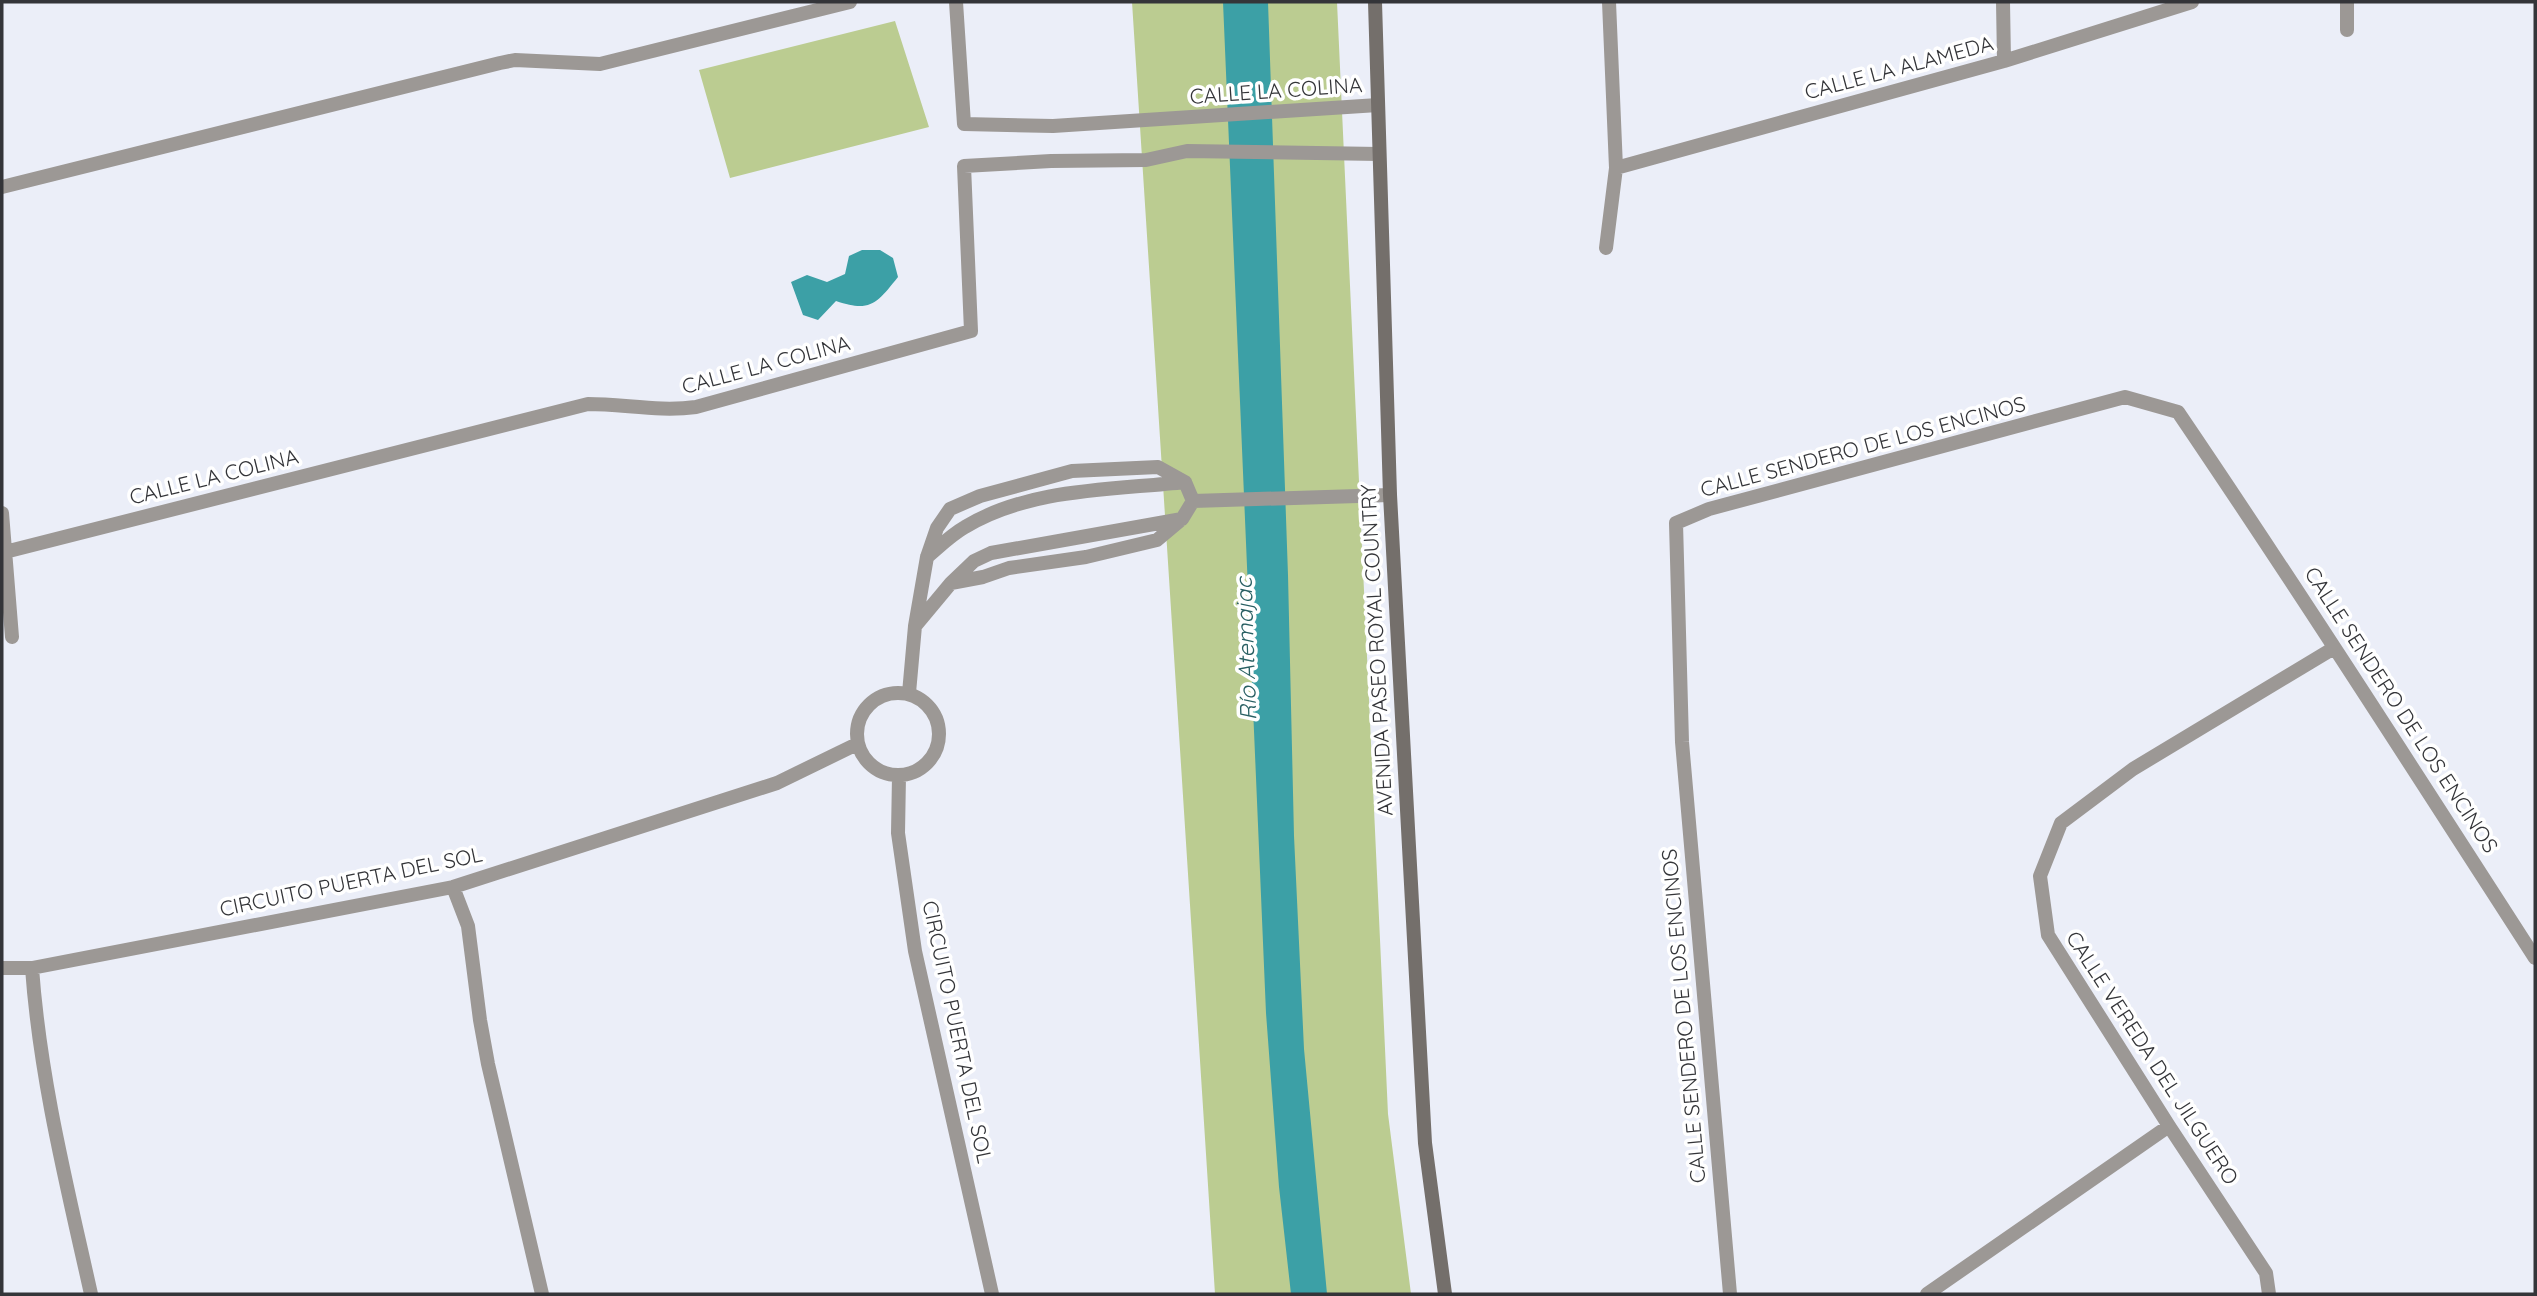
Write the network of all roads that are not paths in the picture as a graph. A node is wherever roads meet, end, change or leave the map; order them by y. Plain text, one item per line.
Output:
1 (850, 2) edge
2 (956, 2) edge
3 (1375, 2) edge
4 (1609, 2) edge
5 (2003, 2) edge
6 (2192, 2) edge
7 (2347, 2) edge
8 (2347, 30) dead end
9 (2004, 61) junction
10 (1378, 105) junction
11 (1379, 154) junction
12 (1616, 168) junction
13 (2, 187) edge
14 (1606, 248) dead end
15 (1185, 482) junction
16 (1390, 495) junction
17 (1193, 501) junction
18 (2, 513) edge
19 (1182, 519) junction
20 (5, 552) junction
21 (927, 557) junction
22 (951, 583) junction
23 (915, 626) junction
24 (12, 637) dead end
25 (2334, 648) junction
26 (909, 694) junction
27 (857, 744) junction
28 (899, 776) junction
29 (453, 887) junction
30 (2535, 958) edge
31 (2, 968) edge
32 (33, 968) junction
33 (2169, 1126) junction
34 (91, 1294) edge
35 (542, 1294) edge
36 (992, 1294) edge
37 (1445, 1294) edge
38 (1730, 1294) edge
39 (1927, 1294) edge
40 (2269, 1294) edge

1 - 13 street
2 - 10 street, CALLE LA COLINA
3 - 10 street, AVENIDA PASEO ROYAL COUNTRY
4 - 12 street
5 - 9 street
6 - 9 street, CALLE LA ALAMEDA
7 - 8 street
9 - 12 street, CALLE LA ALAMEDA
10 - 11 street, AVENIDA PASEO ROYAL COUNTRY
11 - 16 street, AVENIDA PASEO ROYAL COUNTRY
11 - 20 street, CALLE LA COLINA
12 - 14 street
15 - 17 street
15 - 21 street
15 - 21 street
16 - 17 street
16 - 37 street, AVENIDA PASEO ROYAL COUNTRY
17 - 19 street
18 - 20 street
19 - 22 street
19 - 22 street
20 - 24 street
21 - 23 street
22 - 23 street
23 - 26 street
25 - 30 street, CALLE SENDERO DE LOS ENCINOS
25 - 33 street, CALLE VEREDA DEL JILGUERO
25 - 38 street, CALLE SENDERO DE LOS ENCINOS
26 - 27 street
26 - 28 street
27 - 28 street
27 - 29 street, CIRCUITO PUERTA DEL SOL
28 - 36 street, CIRCUITO PUERTA DEL SOL
29 - 32 street, CIRCUITO PUERTA DEL SOL
29 - 35 street
31 - 32 street, CIRCUITO PUERTA DEL SOL
32 - 34 street
33 - 39 street
33 - 40 street, CALLE VEREDA DEL JILGUERO

